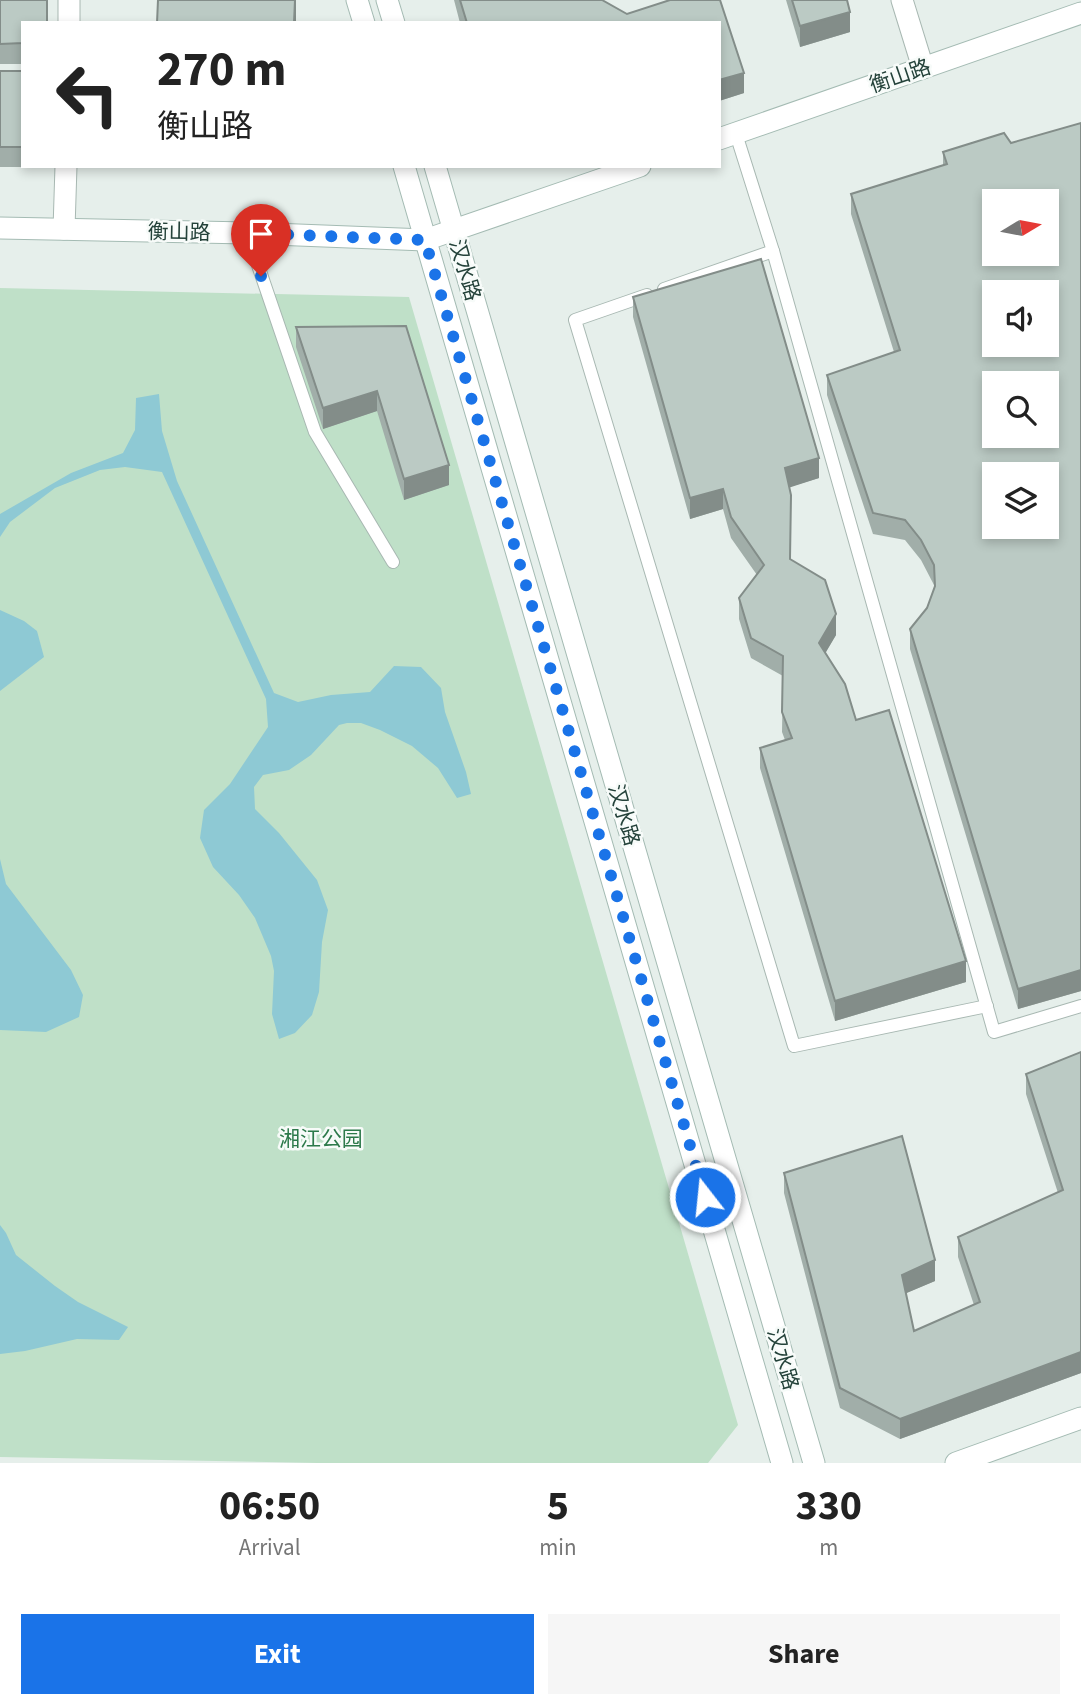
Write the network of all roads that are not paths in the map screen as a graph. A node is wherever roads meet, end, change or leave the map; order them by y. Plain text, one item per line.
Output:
1 (69, 0) edge
2 (357, 0) edge
3 (387, 0) edge
4 (902, 0) edge
5 (1081, 13) edge
6 (69, 21) edge
7 (363, 21) edge
8 (393, 21) edge
9 (923, 68) junction
10 (728, 136) edge
11 (66, 168) edge
12 (405, 168) edge
13 (436, 168) edge
14 (634, 168) edge
15 (0, 228) edge
16 (64, 229) junction
17 (453, 230) junction
18 (247, 233) junction
19 (425, 240) junction
20 (773, 251) junction
21 (393, 562) dead end
22 (987, 1006) junction
23 (1081, 1006) edge
24 (1081, 1418) edge
25 (782, 1463) edge
26 (814, 1463) edge
27 (956, 1463) edge

1 - 6 main road
2 - 7 main road
3 - 8 main road
4 - 9 main road
5 - 9 main road, 衡山路
9 - 10 main road, 衡山路
10 - 20 lane
11 - 16 main road
12 - 19 main road, 汉水路
13 - 17 main road, 汉水路
14 - 17 main road, 衡山路
15 - 16 main road, 衡山路
16 - 18 main road, 衡山路
17 - 19 main road, 衡山路
17 - 26 main road, 汉水路
18 - 19 main road, 衡山路
18 - 21 lane
19 - 25 main road, 汉水路
20 - 22 lane
20 - 22 lane
22 - 23 lane
24 - 27 main road

